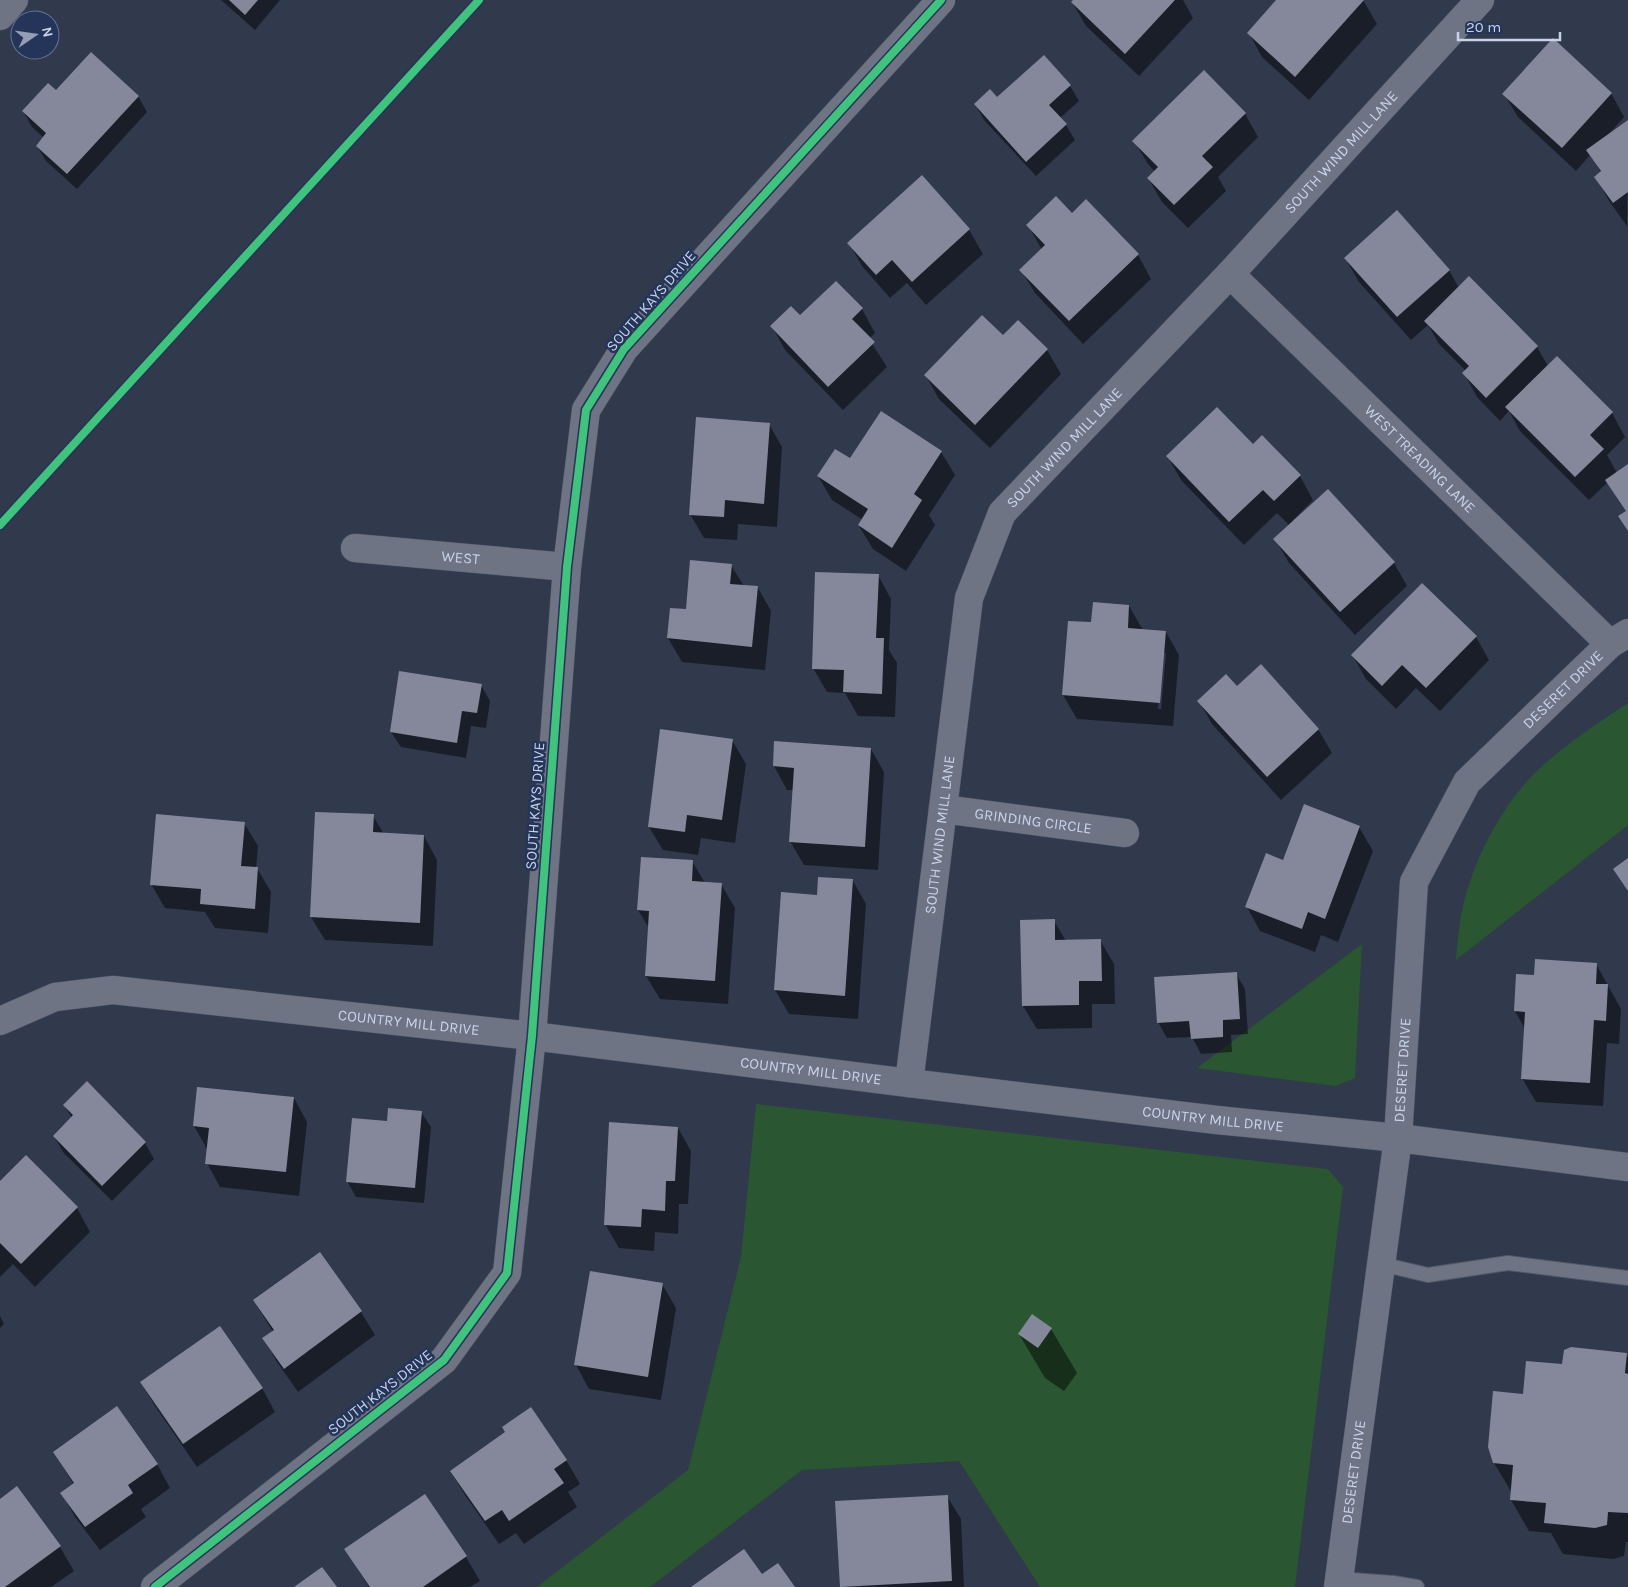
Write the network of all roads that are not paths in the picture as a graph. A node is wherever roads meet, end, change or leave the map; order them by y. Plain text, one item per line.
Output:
1 (14, 0) edge
2 (942, 0) edge
3 (1480, 0) edge
4 (0, 16) edge
5 (1230, 274) junction
6 (355, 548) dead end
7 (567, 567) junction
8 (1619, 638) edge
9 (943, 809) junction
10 (1125, 833) dead end
11 (0, 1021) edge
12 (532, 1036) junction
13 (909, 1083) junction
14 (1398, 1138) junction
15 (1628, 1167) edge
16 (1381, 1264) junction
17 (1628, 1278) edge
18 (1338, 1583) edge
19 (155, 1587) edge
20 (1417, 1587) edge

1 - 4 street
2 - 7 street, SOUTH KAYS DRIVE
3 - 5 street, SOUTH WIND MILL LANE
5 - 8 street, WEST TREADING LANE
5 - 9 street, SOUTH WIND MILL LANE
6 - 7 street, WEST
7 - 12 street, SOUTH KAYS DRIVE
8 - 14 street, DESERET DRIVE
9 - 10 street, GRINDING CIRCLE
9 - 13 street, SOUTH WIND MILL LANE
11 - 12 street, COUNTRY MILL DRIVE
12 - 13 street, COUNTRY MILL DRIVE
12 - 19 street, SOUTH KAYS DRIVE
13 - 14 street, COUNTRY MILL DRIVE
14 - 15 street, COUNTRY MILL DRIVE
14 - 16 street, DESERET DRIVE
16 - 17 lane
16 - 18 street, DESERET DRIVE
18 - 20 lane

